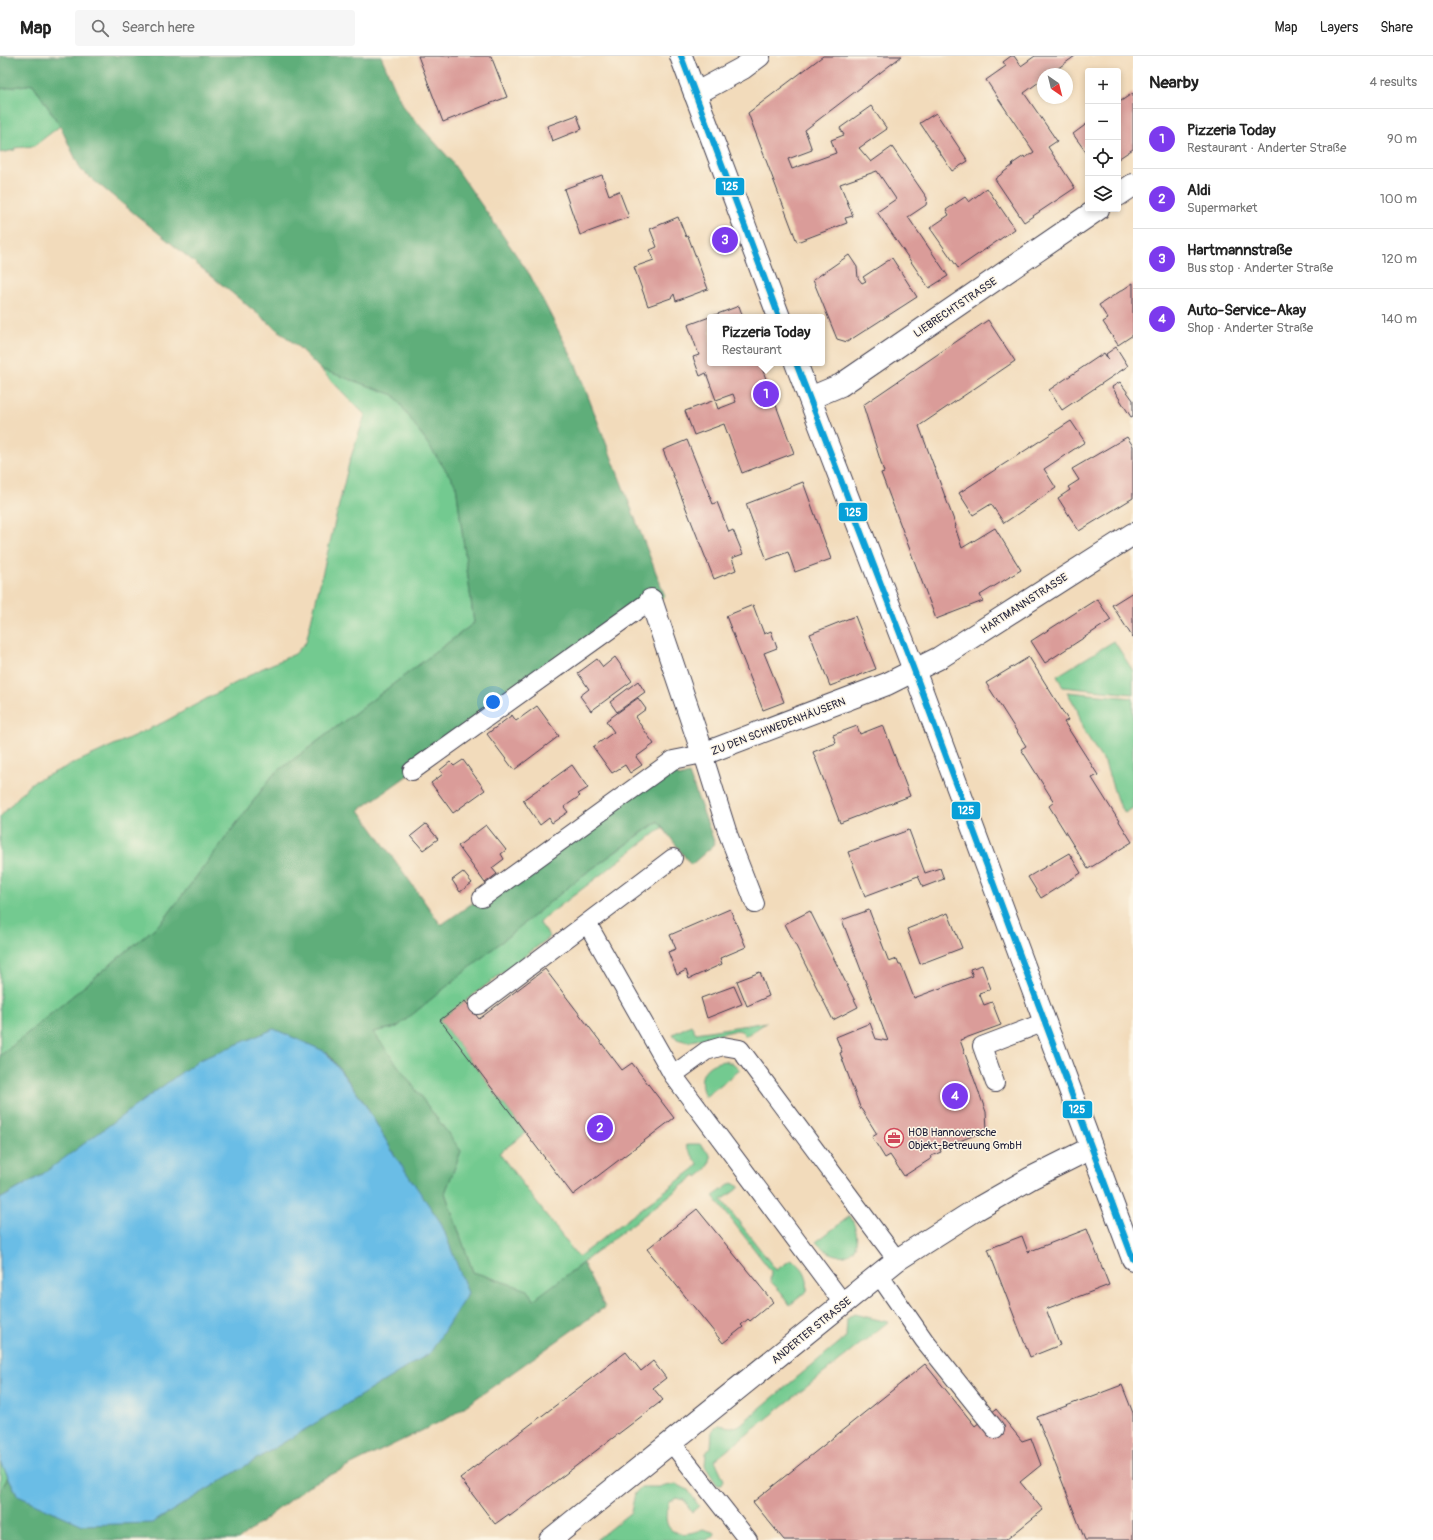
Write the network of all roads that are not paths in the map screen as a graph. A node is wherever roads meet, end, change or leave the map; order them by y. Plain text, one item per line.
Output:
1 (681, 56) edge
2 (759, 56) edge
3 (695, 94) junction
4 (1133, 185) edge
5 (1121, 193) edge
6 (1094, 212) edge
7 (778, 314) edge
8 (797, 366) edge
9 (810, 398) junction
10 (1133, 534) edge
11 (651, 600) joint
12 (914, 670) junction
13 (703, 754) junction
14 (412, 771) dead end
15 (673, 858) dead end
16 (482, 898) dead end
17 (755, 904) dead end
18 (587, 923) junction
19 (478, 1005) dead end
20 (1045, 1022) junction
21 (673, 1075) junction
22 (995, 1083) dead end
23 (1091, 1148) junction
24 (1133, 1259) edge
25 (897, 1260) junction
26 (879, 1275) junction
27 (843, 1303) junction
28 (995, 1429) dead end
29 (672, 1442) junction
30 (550, 1540) edge
31 (748, 1540) edge

1 - 3 street
2 - 3 street
3 - 7 street
4 - 5 street
6 - 9 street, LIEBRECHTSTRASSE
8 - 9 street
9 - 12 street
10 - 12 street, HARTMANNSTRASSE
11 - 13 street, ZU DEN SCHWEDENHÄUSERN
11 - 14 lane
12 - 13 street, ZU DEN SCHWEDENHÄUSERN
12 - 20 street
13 - 16 lane
13 - 17 lane
15 - 18 lane
18 - 19 lane
18 - 21 lane
20 - 22 lane
20 - 23 street
21 - 25 lane
21 - 27 lane
23 - 24 street
23 - 25 street, ANDERTER STRASSE
25 - 26 street, ANDERTER STRASSE
26 - 27 street, ANDERTER STRASSE
26 - 28 lane
27 - 29 street, ANDERTER STRASSE
29 - 30 street, ANDERTER STRASSE
29 - 31 lane

